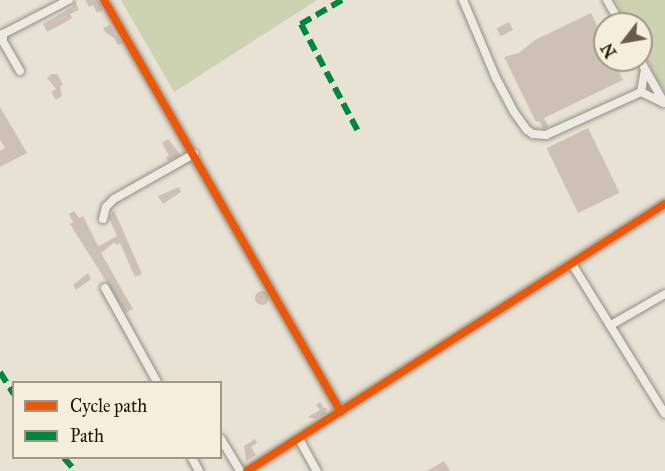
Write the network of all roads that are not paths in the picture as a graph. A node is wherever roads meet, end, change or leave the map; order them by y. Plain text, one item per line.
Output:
1 (69, 0) edge
2 (104, 0) edge
3 (463, 0) edge
4 (20, 71) dead end
5 (644, 72) edge
6 (647, 72) edge
7 (641, 92) junction
8 (665, 104) edge
9 (194, 154) junction
10 (665, 204) edge
11 (103, 219) dead end
12 (572, 264) junction
13 (105, 288) dead end
14 (665, 294) edge
15 (611, 325) junction
16 (156, 381) edge
17 (341, 412) junction
18 (665, 414) edge
19 (299, 439) junction
20 (222, 441) edge
21 (240, 471) edge
22 (247, 471) edge
23 (317, 471) edge

1 - 4 street
2 - 9 street
3 - 7 street
5 - 7 street
6 - 8 street
7 - 8 street
9 - 11 street
9 - 17 street
10 - 12 street
12 - 15 street
12 - 17 street
13 - 16 street
14 - 15 street
15 - 18 street
17 - 19 street
19 - 22 street
19 - 23 street
20 - 21 street

